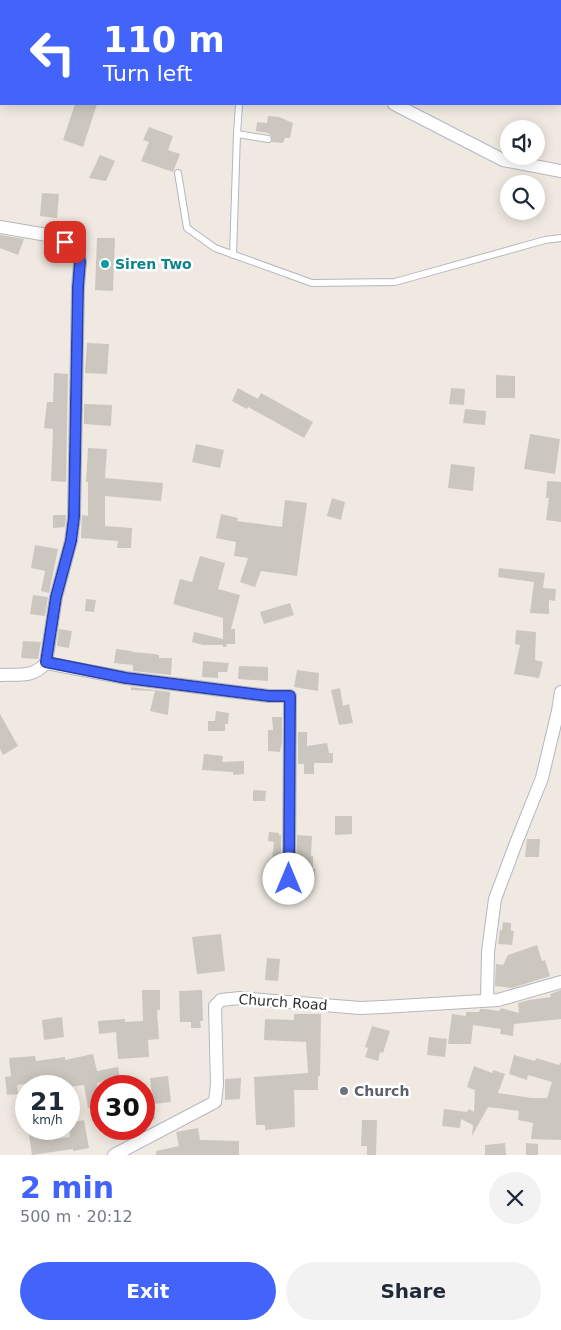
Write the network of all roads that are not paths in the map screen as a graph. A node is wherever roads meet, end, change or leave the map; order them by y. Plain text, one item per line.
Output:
1 (239, 105) edge
2 (396, 105) edge
3 (237, 134) junction
4 (268, 139) dead end
5 (561, 171) edge
6 (178, 173) dead end
7 (0, 227) edge
8 (561, 238) edge
9 (233, 254) junction
10 (46, 662) junction
11 (0, 675) edge
12 (561, 692) edge
13 (289, 879) dead end
14 (561, 982) edge
15 (487, 1000) junction
16 (114, 1155) edge

1 - 3 lane
2 - 5 street
3 - 4 lane
3 - 9 lane
6 - 9 lane
7 - 10 street
8 - 9 lane
10 - 11 street
10 - 13 street
12 - 15 street
14 - 15 street, Church Road
15 - 16 street, Church Road

